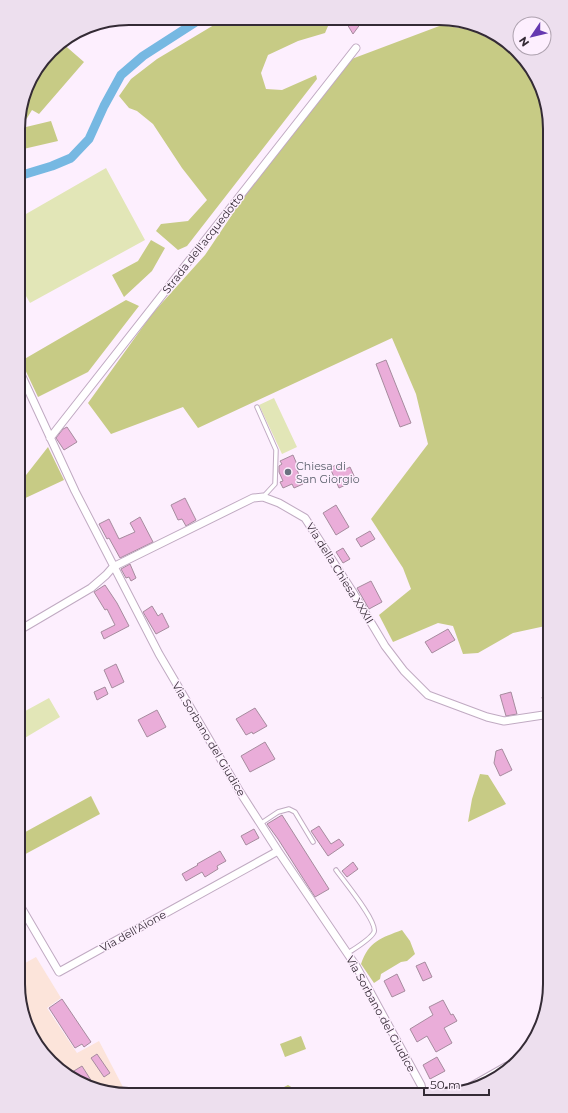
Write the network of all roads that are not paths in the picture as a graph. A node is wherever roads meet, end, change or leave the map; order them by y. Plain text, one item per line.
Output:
1 (356, 48) dead end
2 (25, 383) edge
3 (257, 407) dead end
4 (50, 438) junction
5 (263, 497) junction
6 (113, 567) junction
7 (25, 627) edge
8 (543, 715) edge
9 (260, 824) junction
10 (313, 842) dead end
11 (278, 851) junction
12 (336, 870) dead end
13 (25, 914) edge
14 (348, 953) junction
15 (422, 1088) edge

1 - 4 street, Strada dell'acquedotto
2 - 4 street, Via Sorbano del Giudice
3 - 5 lane
4 - 6 street, Via Sorbano del Giudice
5 - 6 street
5 - 8 street, Via della Chiesa XXXII
6 - 7 street
6 - 9 street, Via Sorbano del Giudice
9 - 10 lane
9 - 11 street, Via Sorbano del Giudice
11 - 13 street, Via dell'Aione
11 - 14 street, Via Sorbano del Giudice
12 - 14 lane
14 - 15 street, Via Sorbano del Giudice

